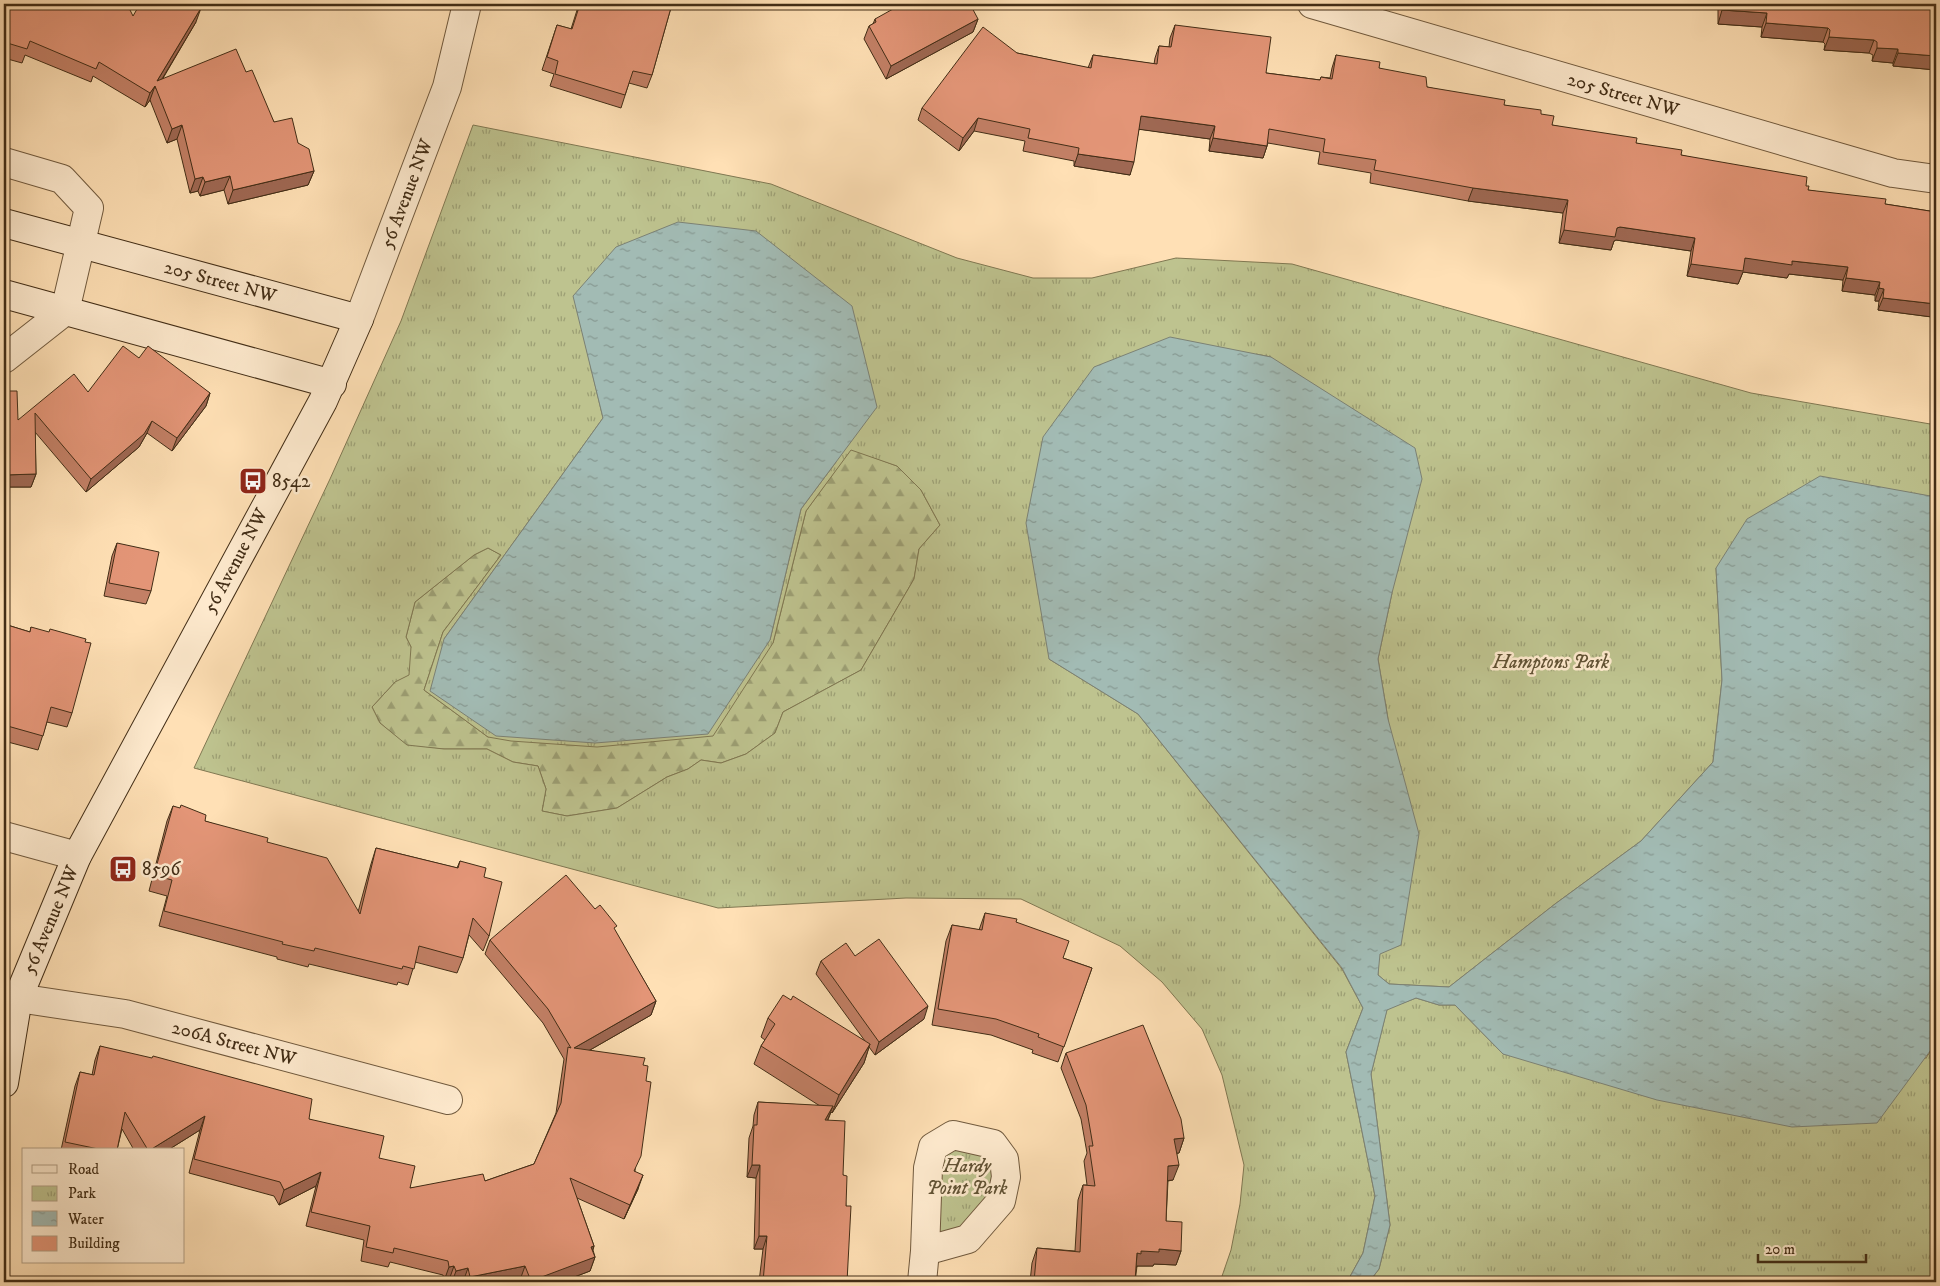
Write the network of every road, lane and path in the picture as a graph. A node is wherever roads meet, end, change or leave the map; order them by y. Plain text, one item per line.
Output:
1 (467, 4) edge
2 (1312, 4) edge
3 (4, 162) edge
4 (1936, 179) edge
5 (4, 223) edge
6 (80, 244) junction
7 (4, 294) edge
8 (65, 311) junction
9 (359, 319) junction
10 (4, 359) edge
11 (332, 384) junction
12 (4, 836) edge
13 (77, 856) junction
14 (18, 998) junction
15 (4, 1083) edge
16 (448, 1100) dead end
17 (925, 1252) dead end
18 (922, 1282) edge

1 - 9 street, 56 Avenue NW
2 - 4 street, 205 Street NW
3 - 6 street
5 - 6 street, 205 Street NW
6 - 8 street
6 - 9 street, 205 Street NW
7 - 8 street
8 - 10 street
8 - 11 street
9 - 11 street, 56 Avenue NW
11 - 13 street, 56 Avenue NW
12 - 13 street
13 - 14 street, 56 Avenue NW
14 - 15 street, 56 Avenue NW
14 - 16 street, 206A Street NW
17 - 18 street

